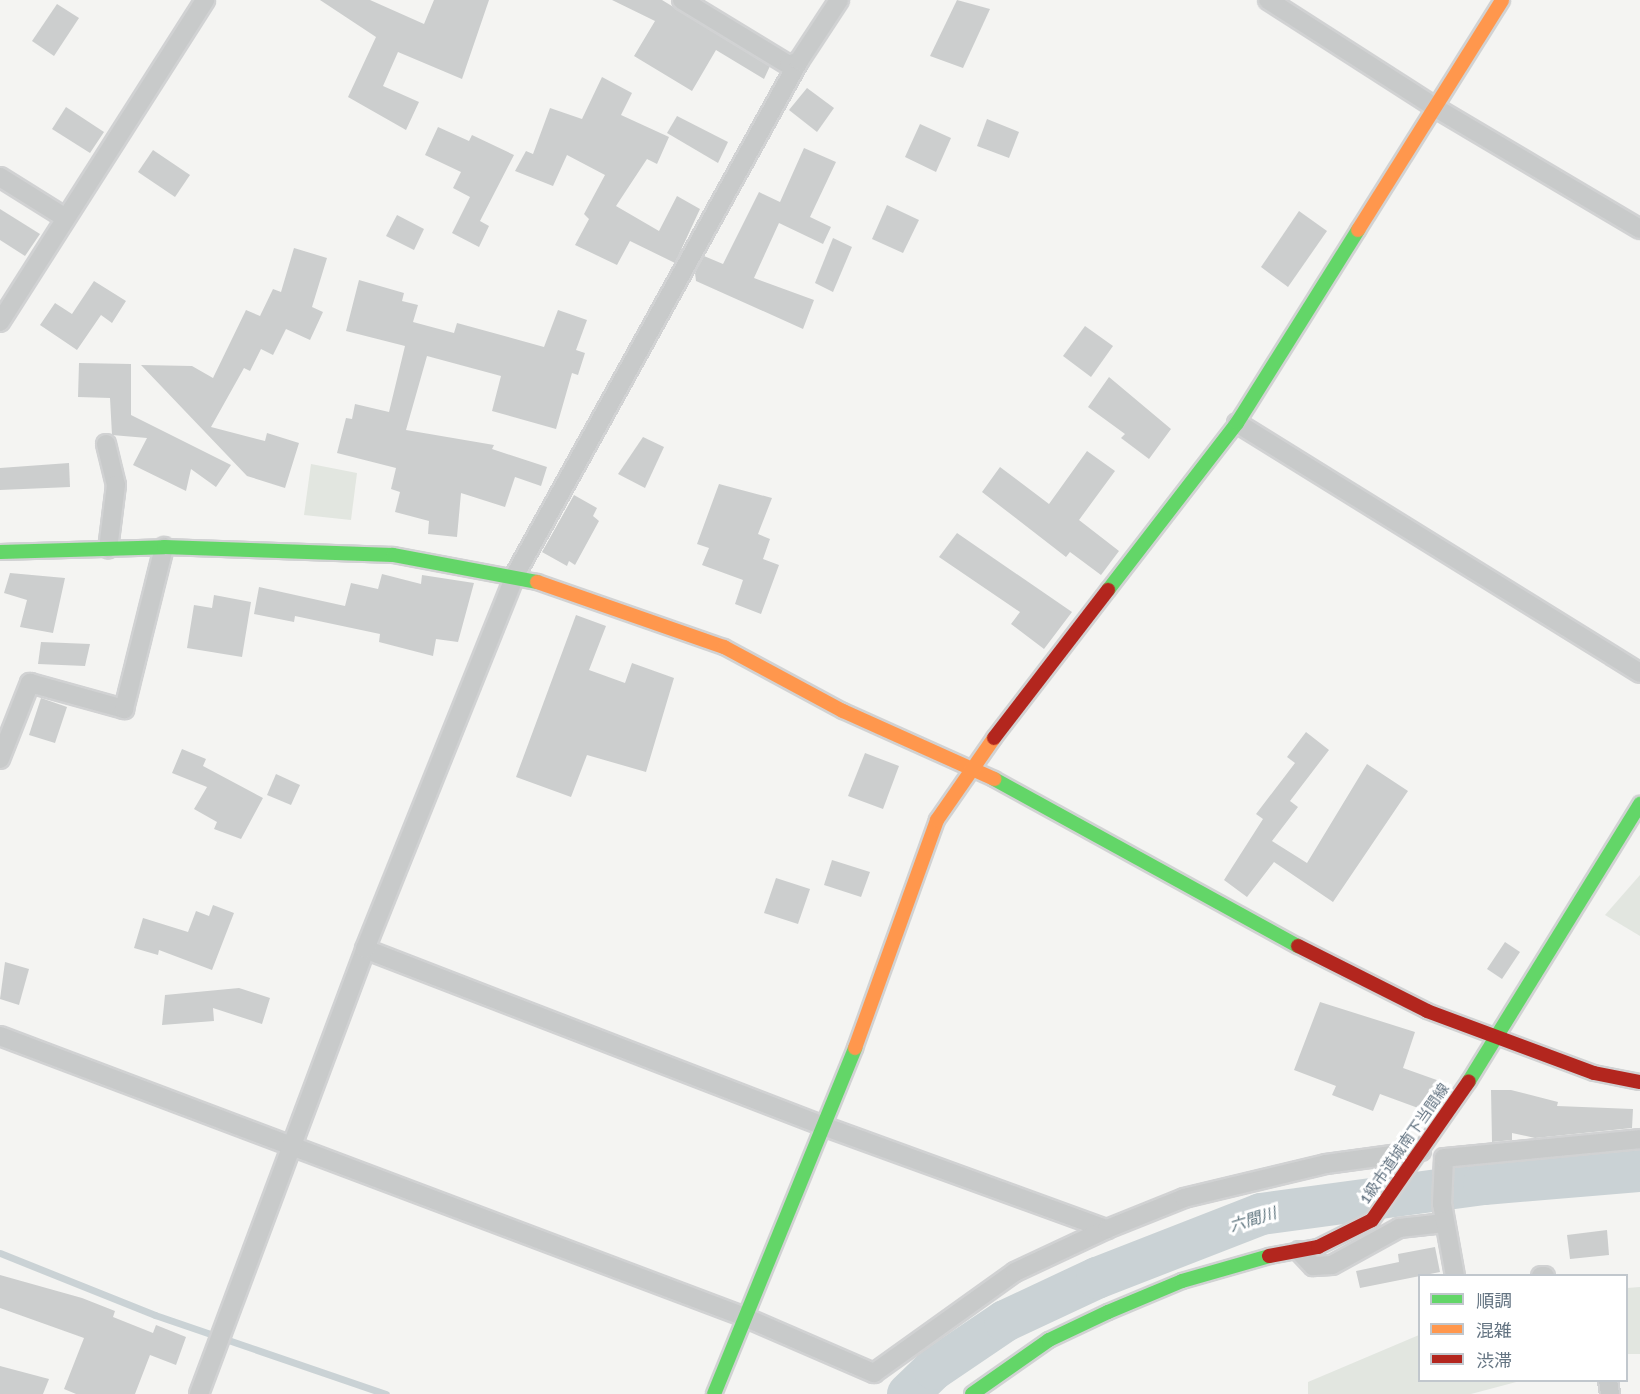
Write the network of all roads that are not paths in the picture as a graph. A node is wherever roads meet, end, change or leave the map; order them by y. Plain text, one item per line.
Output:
1 (206, 0) edge
2 (682, 0) edge
3 (839, 0) edge
4 (1268, 0) edge
5 (1502, 0) edge
6 (799, 61) junction
7 (1436, 108) junction
8 (0, 177) edge
9 (64, 217) junction
10 (1640, 229) edge
11 (0, 322) edge
12 (1237, 423) junction
13 (106, 444) dead end
14 (164, 547) junction
15 (108, 549) junction
16 (0, 552) edge
17 (514, 575) junction
18 (1640, 673) edge
19 (0, 759) edge
20 (972, 767) junction
21 (1640, 804) edge
22 (365, 949) junction
23 (1501, 1035) junction
24 (0, 1036) edge
25 (1640, 1082) edge
26 (826, 1128) junction
27 (1640, 1139) edge
28 (290, 1146) junction
29 (1417, 1157) junction
30 (1445, 1223) junction
31 (1107, 1229) junction
32 (1299, 1251) junction
33 (1455, 1274) edge
34 (742, 1316) junction
35 (199, 1394) edge
36 (714, 1394) edge
37 (972, 1394) edge

1 - 9 street
2 - 6 street
3 - 6 street
4 - 7 street
5 - 7 street
6 - 17 street
7 - 10 street
7 - 12 street
8 - 9 street
9 - 11 street
12 - 18 street
12 - 20 street
13 - 15 street
14 - 15 street
14 - 17 street
14 - 19 street
15 - 16 street
17 - 20 street
17 - 22 street
20 - 23 street
20 - 26 street
21 - 23 street, 1級市道城南下当間線
22 - 26 street
22 - 28 street
23 - 25 street
23 - 29 street, 1級市道城南下当間線
24 - 28 street
26 - 31 street
26 - 34 street
27 - 30 street
28 - 34 street
28 - 35 street
29 - 31 street
29 - 32 street, 1級市道城南下当間線
30 - 32 street
30 - 33 street
31 - 34 street
32 - 37 street, 1級市道城南下当間線
34 - 36 street

